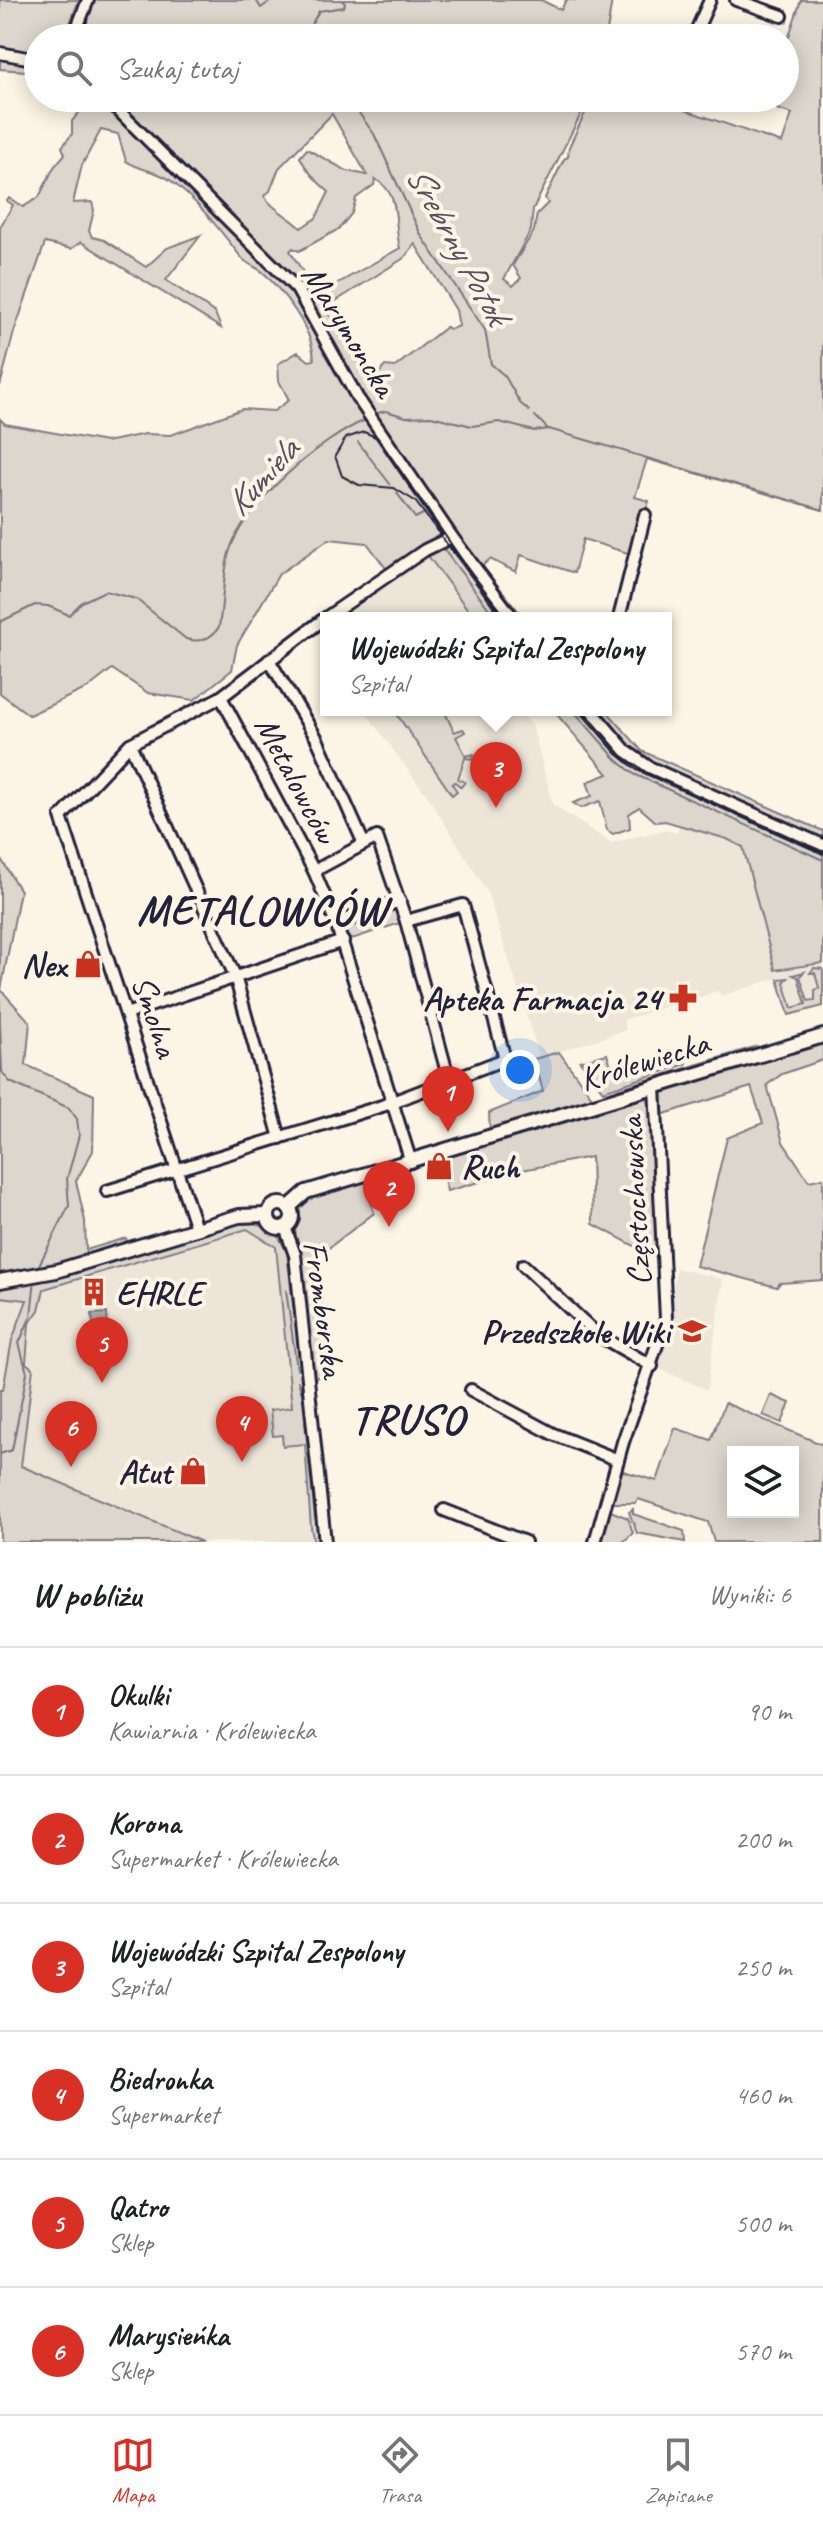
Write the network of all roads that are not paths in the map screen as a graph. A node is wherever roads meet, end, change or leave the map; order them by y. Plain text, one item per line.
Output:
1 (88, 0) edge
2 (710, 0) edge
3 (736, 0) edge
4 (782, 16) dead end
5 (79, 24) edge
6 (699, 24) edge
7 (0, 53) edge
8 (24, 57) edge
9 (120, 112) edge
10 (645, 515) dead end
11 (452, 537) junction
12 (337, 612) edge
13 (508, 612) edge
14 (621, 612) edge
15 (320, 624) edge
16 (269, 660) junction
17 (221, 697) junction
18 (598, 716) edge
19 (130, 744) junction
20 (364, 844) junction
21 (823, 845) edge
22 (314, 871) junction
23 (400, 901) junction
24 (406, 921) junction
25 (336, 923) junction
26 (343, 941) junction
27 (235, 976) junction
28 (126, 1014) junction
29 (823, 1030) edge
30 (823, 1036) edge
31 (791, 1043) junction
32 (449, 1080) junction
33 (655, 1086) junction
34 (393, 1102) junction
35 (280, 1138) junction
36 (411, 1162) junction
37 (177, 1170) junction
38 (107, 1191) dead end
39 (288, 1208) junction
40 (267, 1215) junction
41 (285, 1227) junction
42 (196, 1228) junction
43 (523, 1265) dead end
44 (0, 1281) edge
45 (652, 1366) junction
46 (471, 1390) dead end
47 (618, 1460) junction
48 (444, 1510) dead end
49 (325, 1542) edge
50 (525, 1542) edge
51 (595, 1542) edge

1 - 5 street
2 - 6 street
3 - 4 street
7 - 8 street
9 - 11 street, Marymoncka
10 - 14 street
11 - 12 street
11 - 13 street, Marymoncka
15 - 16 street
16 - 17 street
16 - 20 street
17 - 19 street
17 - 22 street, Metalowców
18 - 21 street
19 - 27 street
19 - 28 street, Smolna
20 - 22 street
20 - 23 street
22 - 25 street, Metalowców
23 - 24 street
23 - 25 street
24 - 32 street
24 - 32 street
25 - 26 street, Metalowców
26 - 27 street
26 - 34 street, Metalowców
27 - 28 street
27 - 35 street
28 - 37 street, Smolna
29 - 31 main road, Królewiecka
30 - 31 main road, Królewiecka
31 - 33 main road, Królewiecka
32 - 34 street
33 - 36 main road, Królewiecka
33 - 45 street, Częstochowska
34 - 35 street
34 - 36 street, Metalowców
35 - 37 street
36 - 39 main road, Królewiecka
37 - 38 street
37 - 42 street, Smolna
39 - 40 main road
39 - 41 main road
40 - 41 main road
40 - 42 main road
41 - 49 street, Fromborska
42 - 44 main road
43 - 45 street
45 - 47 street, Częstochowska
46 - 47 street
47 - 51 street, Częstochowska
48 - 50 street

